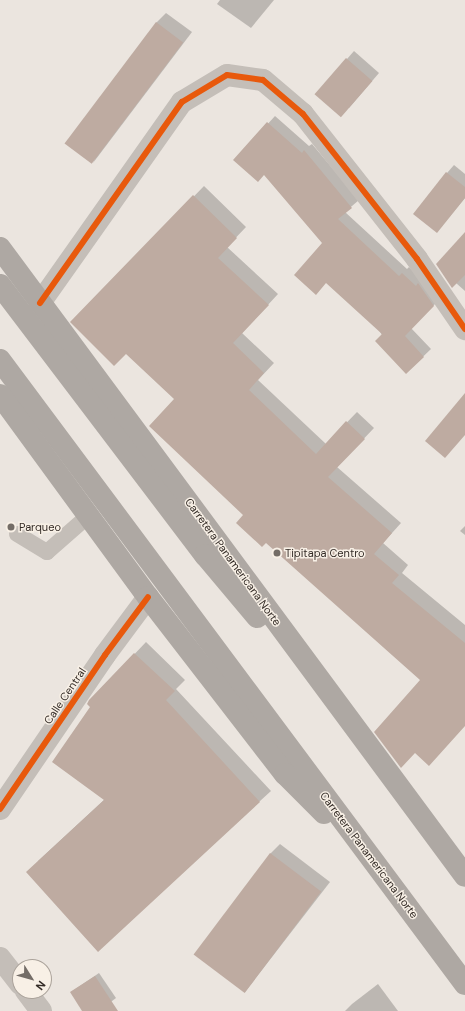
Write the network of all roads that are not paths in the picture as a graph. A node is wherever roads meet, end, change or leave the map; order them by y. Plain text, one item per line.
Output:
1 (0, 248) edge
2 (0, 285) edge
3 (40, 303) junction
4 (465, 329) edge
5 (0, 360) edge
6 (0, 395) edge
7 (88, 516) junction
8 (17, 534) dead end
9 (148, 597) junction
10 (336, 703) junction
11 (0, 809) edge
12 (378, 867) junction
13 (465, 876) edge
14 (0, 958) edge
15 (12, 974) edge
16 (465, 984) edge
17 (32, 999) edge
18 (41, 1011) edge

1 - 3 highway, Carretera Panamericana Norte
2 - 10 highway
3 - 4 street
3 - 10 highway, Carretera Panamericana Norte
5 - 12 highway, Carretera Panamericana Norte
6 - 7 highway
7 - 8 lane
7 - 9 highway
9 - 11 street, Calle Central
9 - 12 highway
10 - 13 highway, Carretera Panamericana Norte
12 - 16 highway, Carretera Panamericana Norte
14 - 15 street
17 - 18 street

